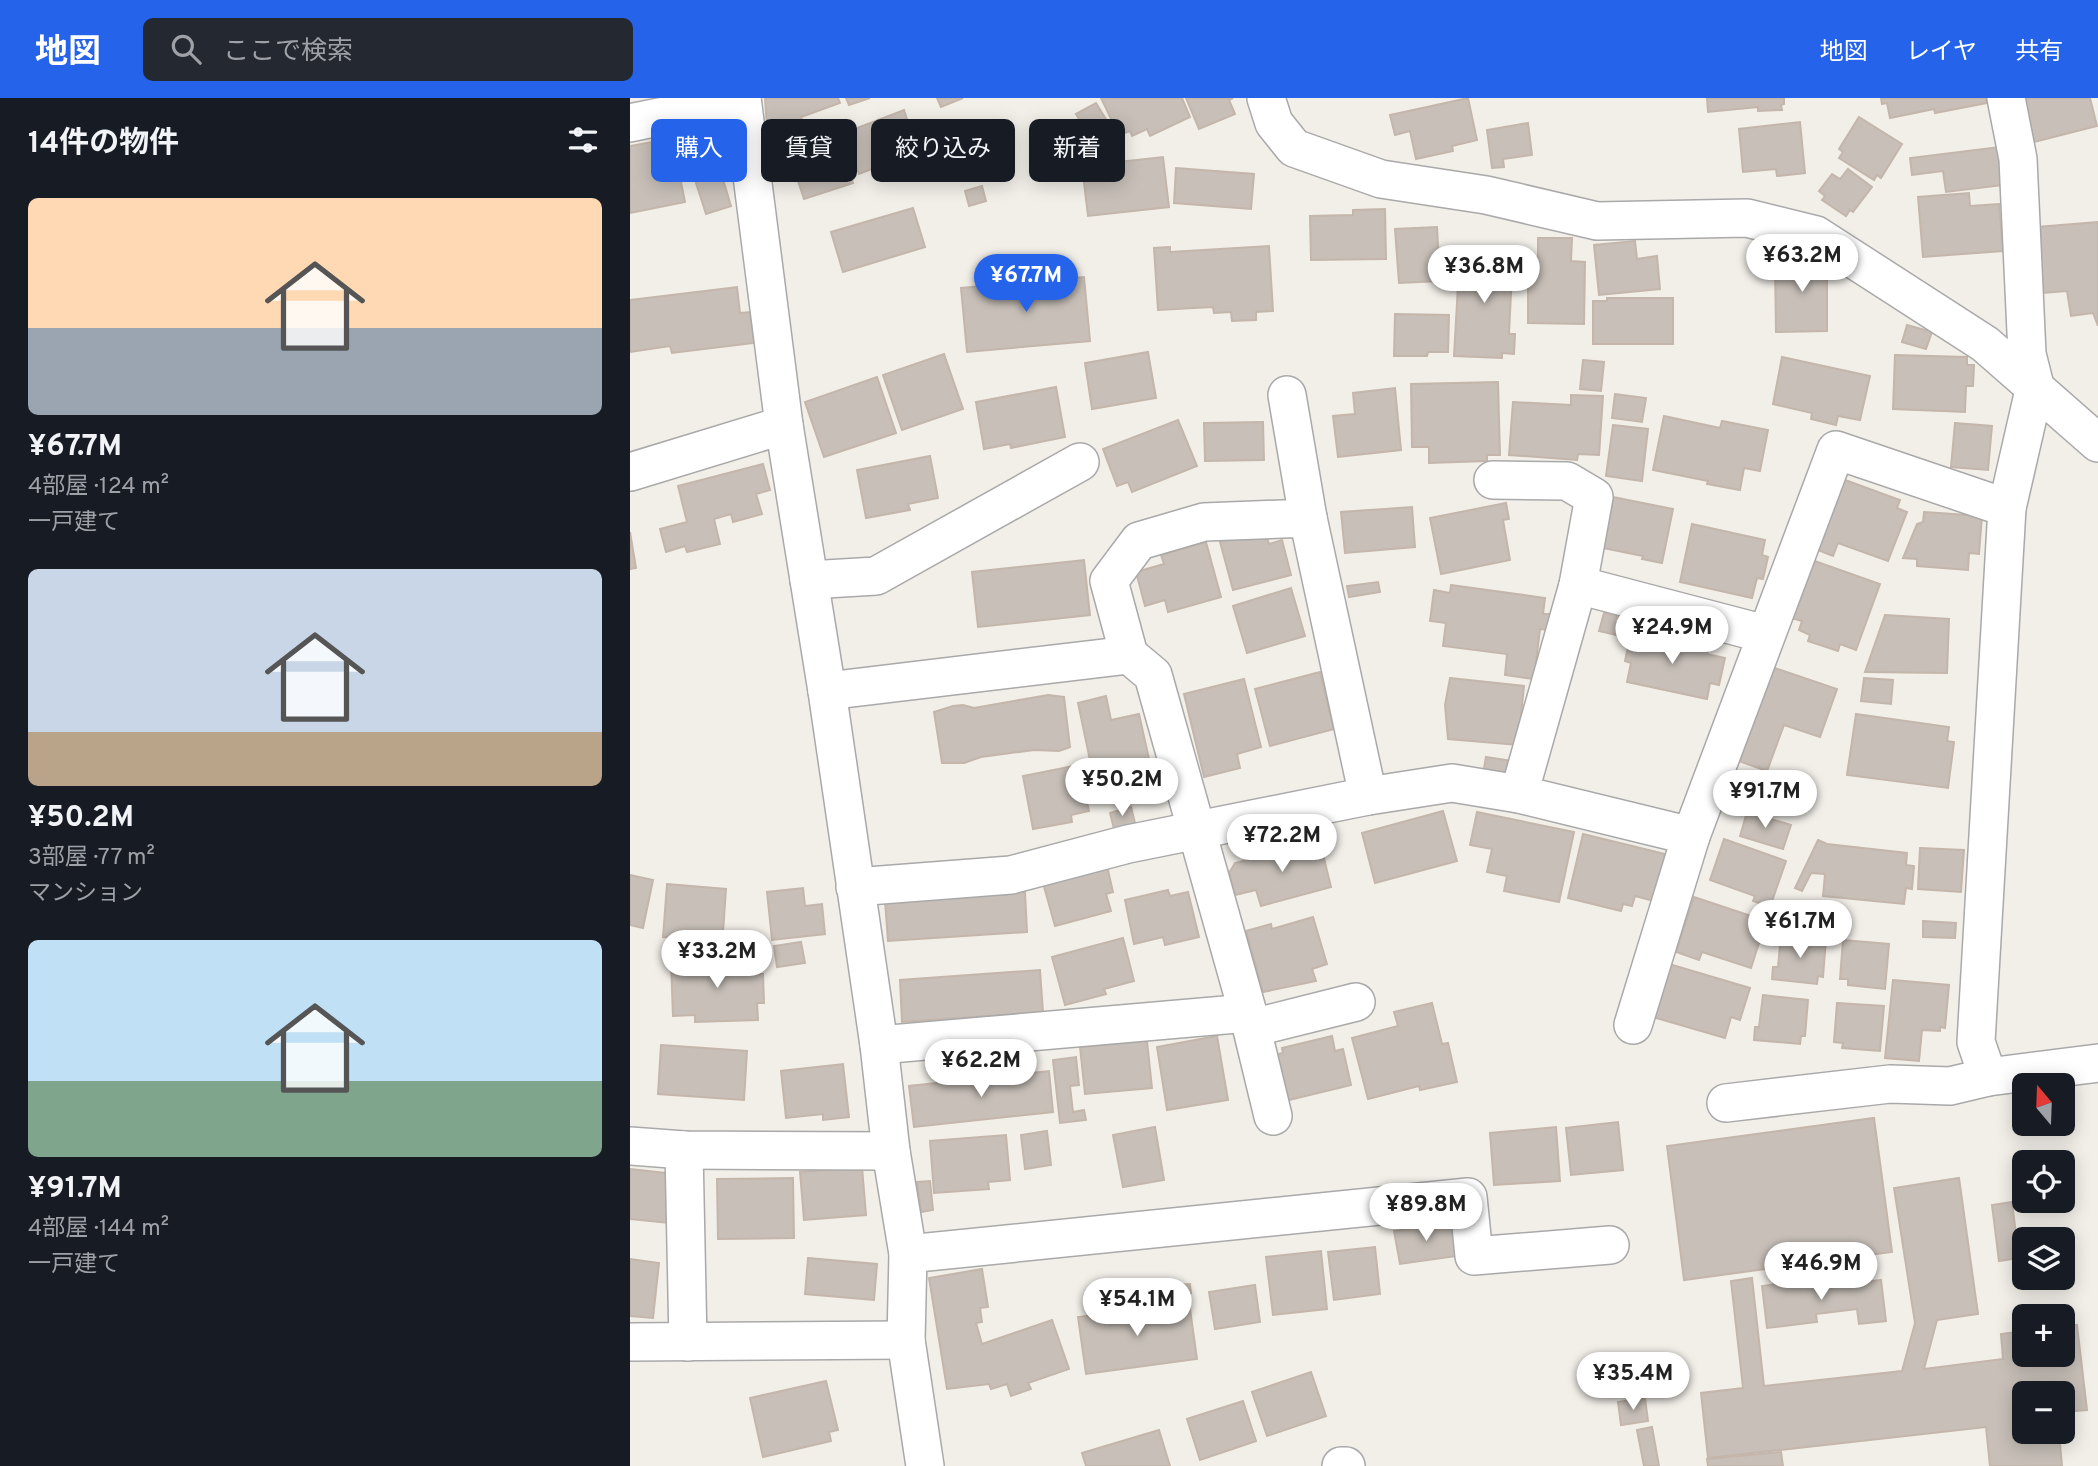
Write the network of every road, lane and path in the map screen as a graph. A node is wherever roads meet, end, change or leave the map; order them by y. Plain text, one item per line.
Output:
1 (1266, 98) edge
2 (2006, 98) edge
3 (742, 99) edge
4 (630, 123) edge
5 (2035, 386) junction
6 (1287, 396) dead end
7 (784, 425) junction
8 (2098, 443) edge
9 (1080, 462) dead end
10 (630, 472) edge
11 (1493, 480) dead end
12 (2007, 508) junction
13 (1308, 518) junction
14 (809, 580) junction
15 (1578, 585) junction
16 (1765, 634) junction
17 (1129, 655) junction
18 (827, 691) junction
19 (1519, 794) junction
20 (1368, 796) junction
21 (1198, 830) junction
22 (1691, 836) junction
23 (855, 887) junction
24 (1356, 1002) dead end
25 (1250, 1021) junction
26 (1633, 1025) dead end
27 (879, 1045) junction
28 (2098, 1063) edge
29 (1988, 1077) junction
30 (1726, 1103) dead end
31 (1273, 1116) dead end
32 (630, 1146) edge
33 (684, 1150) junction
34 (891, 1151) junction
35 (1610, 1245) dead end
36 (908, 1254) junction
37 (906, 1340) junction
38 (630, 1342) edge
39 (688, 1342) junction
40 (925, 1466) edge
41 (1341, 1466) edge
42 (1346, 1466) edge

1 - 5 street
2 - 5 street
3 - 4 street
3 - 7 street
5 - 8 street
5 - 12 street
6 - 13 street
7 - 10 street
7 - 14 street
9 - 14 street
11 - 15 street
12 - 16 street
12 - 29 street
13 - 17 street
13 - 20 street
14 - 18 street
15 - 16 street
15 - 19 street
16 - 22 street
17 - 18 street
17 - 21 street
18 - 23 street
19 - 20 street
19 - 22 street
20 - 21 street
21 - 23 street
21 - 25 street
22 - 26 street
23 - 27 street
24 - 25 street
25 - 27 street
25 - 31 street
27 - 34 street
28 - 29 street
29 - 30 street
32 - 33 street
33 - 34 street
33 - 39 street
34 - 36 street
35 - 36 street
36 - 37 street
37 - 39 street
37 - 40 street
38 - 39 street
41 - 42 street

